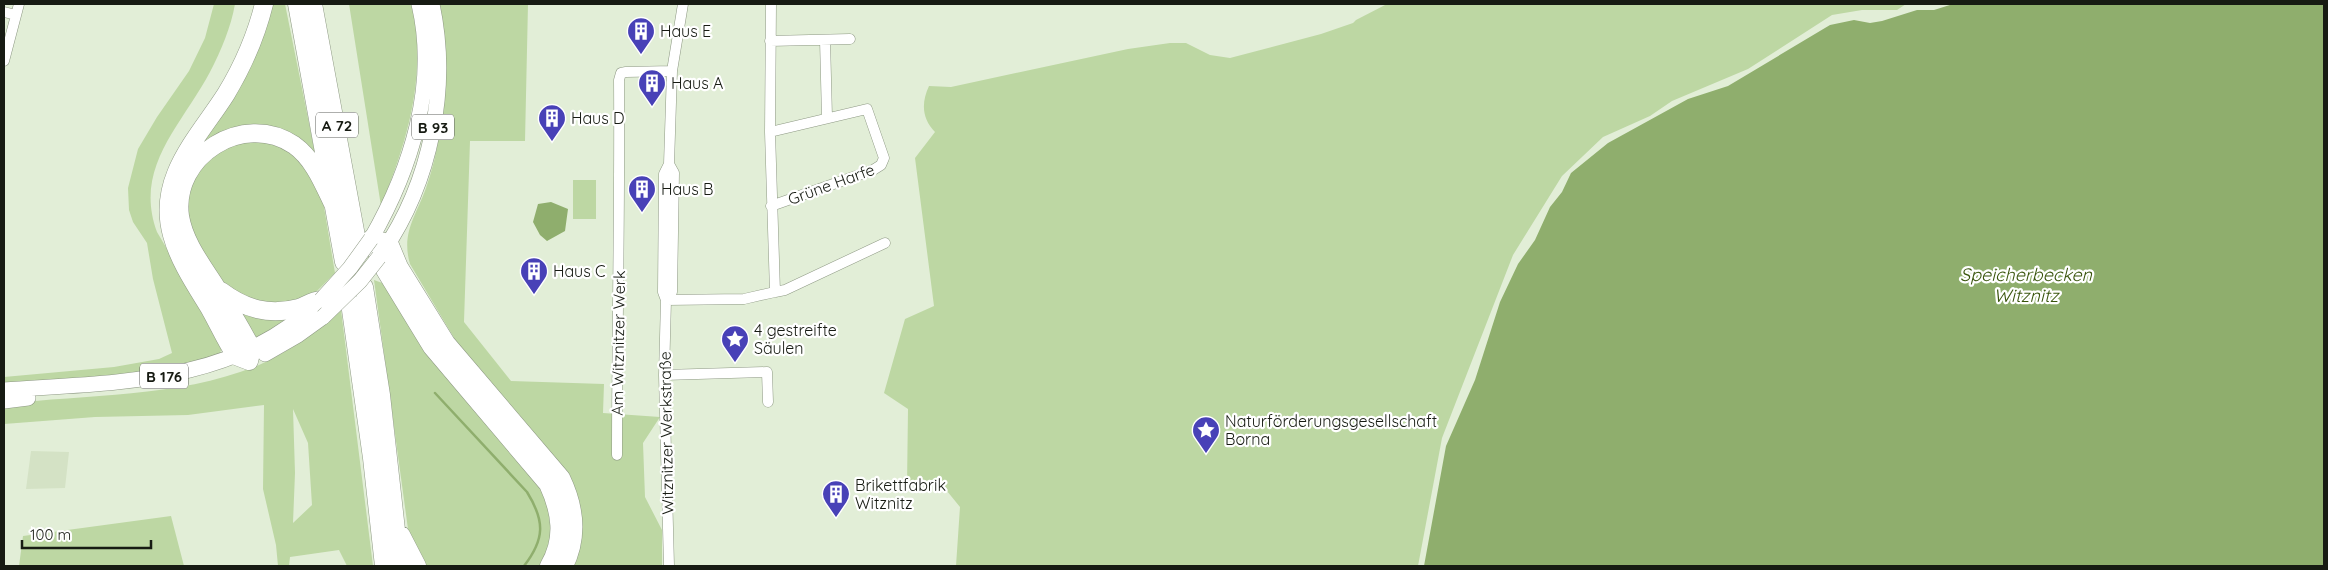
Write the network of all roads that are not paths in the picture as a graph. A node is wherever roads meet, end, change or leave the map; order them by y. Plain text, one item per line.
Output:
1 (19, 4) edge
2 (264, 4) edge
3 (297, 4) edge
4 (313, 4) edge
5 (419, 4) edge
6 (432, 4) edge
7 (683, 4) edge
8 (771, 4) edge
9 (4, 12) edge
10 (16, 15) junction
11 (850, 39) dead end
12 (825, 40) junction
13 (770, 42) junction
14 (4, 61) edge
15 (672, 71) junction
16 (827, 117) junction
17 (770, 132) junction
18 (771, 206) junction
19 (335, 208) junction
20 (885, 243) dead end
21 (377, 251) junction
22 (344, 262) dead end
23 (215, 286) junction
24 (364, 286) dead end
25 (775, 292) junction
26 (321, 300) junction
27 (666, 300) junction
28 (350, 303) dead end
29 (246, 355) junction
30 (664, 375) junction
31 (4, 390) edge
32 (4, 400) edge
33 (768, 402) dead end
34 (617, 455) dead end
35 (396, 523) junction
36 (384, 566) edge
37 (400, 566) edge
38 (417, 566) edge
39 (549, 566) edge
40 (564, 566) edge
41 (669, 566) edge

1 - 10 street
2 - 29 highway
3 - 19 highway, A 72
4 - 21 highway, A 72
5 - 21 main road, B 93
6 - 21 main road, B 93
7 - 15 street, Witznitzer Werkstraße
8 - 13 street, Grüne Harfe
9 - 10 street
10 - 14 street
11 - 12 street
12 - 13 street
12 - 16 street
13 - 17 street, Grüne Harfe
15 - 27 street, Witznitzer Werkstraße
15 - 34 street, Am Witznitzer Werk
16 - 17 street, Grüne Harfe
16 - 18 street, Grüne Harfe
17 - 18 street, Grüne Harfe
18 - 25 street, Grüne Harfe
19 - 22 highway, A 72
19 - 23 highway
20 - 25 street
21 - 26 main road, B 93, bridge
21 - 29 main road, B 93, bridge
21 - 39 highway
21 - 40 highway
23 - 26 highway
23 - 29 highway
24 - 35 highway
25 - 27 street
26 - 29 main road, B 93
27 - 30 street, Witznitzer Werkstraße
28 - 36 highway
29 - 31 main road, B 176
29 - 32 main road, B 176
30 - 33 street
30 - 41 street, Witznitzer Werkstraße
35 - 37 highway
35 - 38 highway

